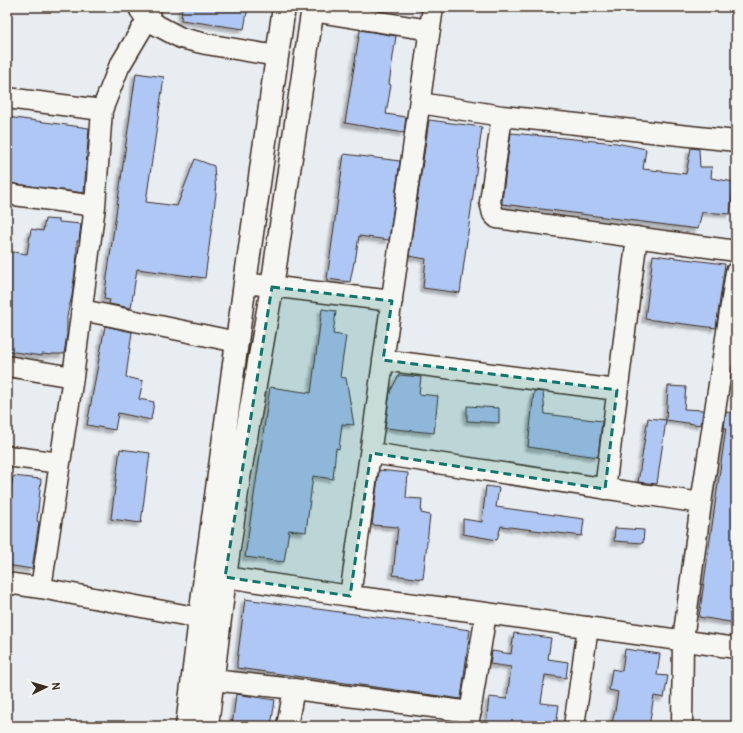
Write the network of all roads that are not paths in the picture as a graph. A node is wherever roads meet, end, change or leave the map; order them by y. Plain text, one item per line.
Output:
1 (284, 7) edge
2 (433, 7) edge
3 (313, 9) edge
4 (145, 11) edge
5 (430, 30) junction
6 (277, 56) junction
7 (7, 98) edge
8 (420, 103) junction
9 (102, 110) junction
10 (502, 116) junction
11 (736, 141) edge
12 (7, 194) edge
13 (95, 206) junction
14 (637, 237) junction
15 (736, 251) edge
16 (736, 272) edge
17 (245, 283) junction
18 (272, 287) junction
19 (392, 301) junction
20 (82, 310) junction
21 (237, 342) junction
22 (384, 360) junction
23 (7, 366) edge
24 (73, 377) junction
25 (617, 390) junction
26 (371, 453) junction
27 (7, 456) edge
28 (60, 463) junction
29 (605, 489) junction
30 (702, 503) junction
31 (225, 577) junction
32 (7, 583) edge
33 (41, 588) junction
34 (350, 596) junction
35 (486, 613) junction
36 (200, 618) junction
37 (588, 627) junction
38 (683, 640) junction
39 (736, 648) edge
40 (213, 680) junction
41 (294, 689) junction
42 (470, 719) edge
43 (187, 726) edge
44 (207, 726) edge
45 (287, 726) edge
46 (574, 726) edge
47 (682, 726) edge

1 - 6 street
2 - 5 street
3 - 5 street
3 - 18 street
4 - 6 street
4 - 9 street
5 - 8 street
6 - 17 street
7 - 9 street
8 - 10 street
8 - 19 street
9 - 13 street
10 - 11 street
10 - 14 street
12 - 13 street
13 - 20 street
14 - 15 street
14 - 25 street
16 - 30 street
17 - 18 street
17 - 21 street
18 - 19 street
18 - 31 street
19 - 22 street
20 - 21 street
20 - 24 street
21 - 36 street
22 - 25 street
22 - 26 street
23 - 24 street
24 - 28 street
25 - 29 street
26 - 29 street
26 - 34 street
27 - 28 street
28 - 33 street
29 - 30 street
30 - 38 street
31 - 34 street
31 - 40 street
32 - 33 street
33 - 36 street
34 - 35 street
35 - 37 street
35 - 42 street
36 - 43 street
37 - 38 street
37 - 46 street
38 - 39 street
38 - 47 street
40 - 41 street
40 - 44 street
41 - 42 street
41 - 45 street

